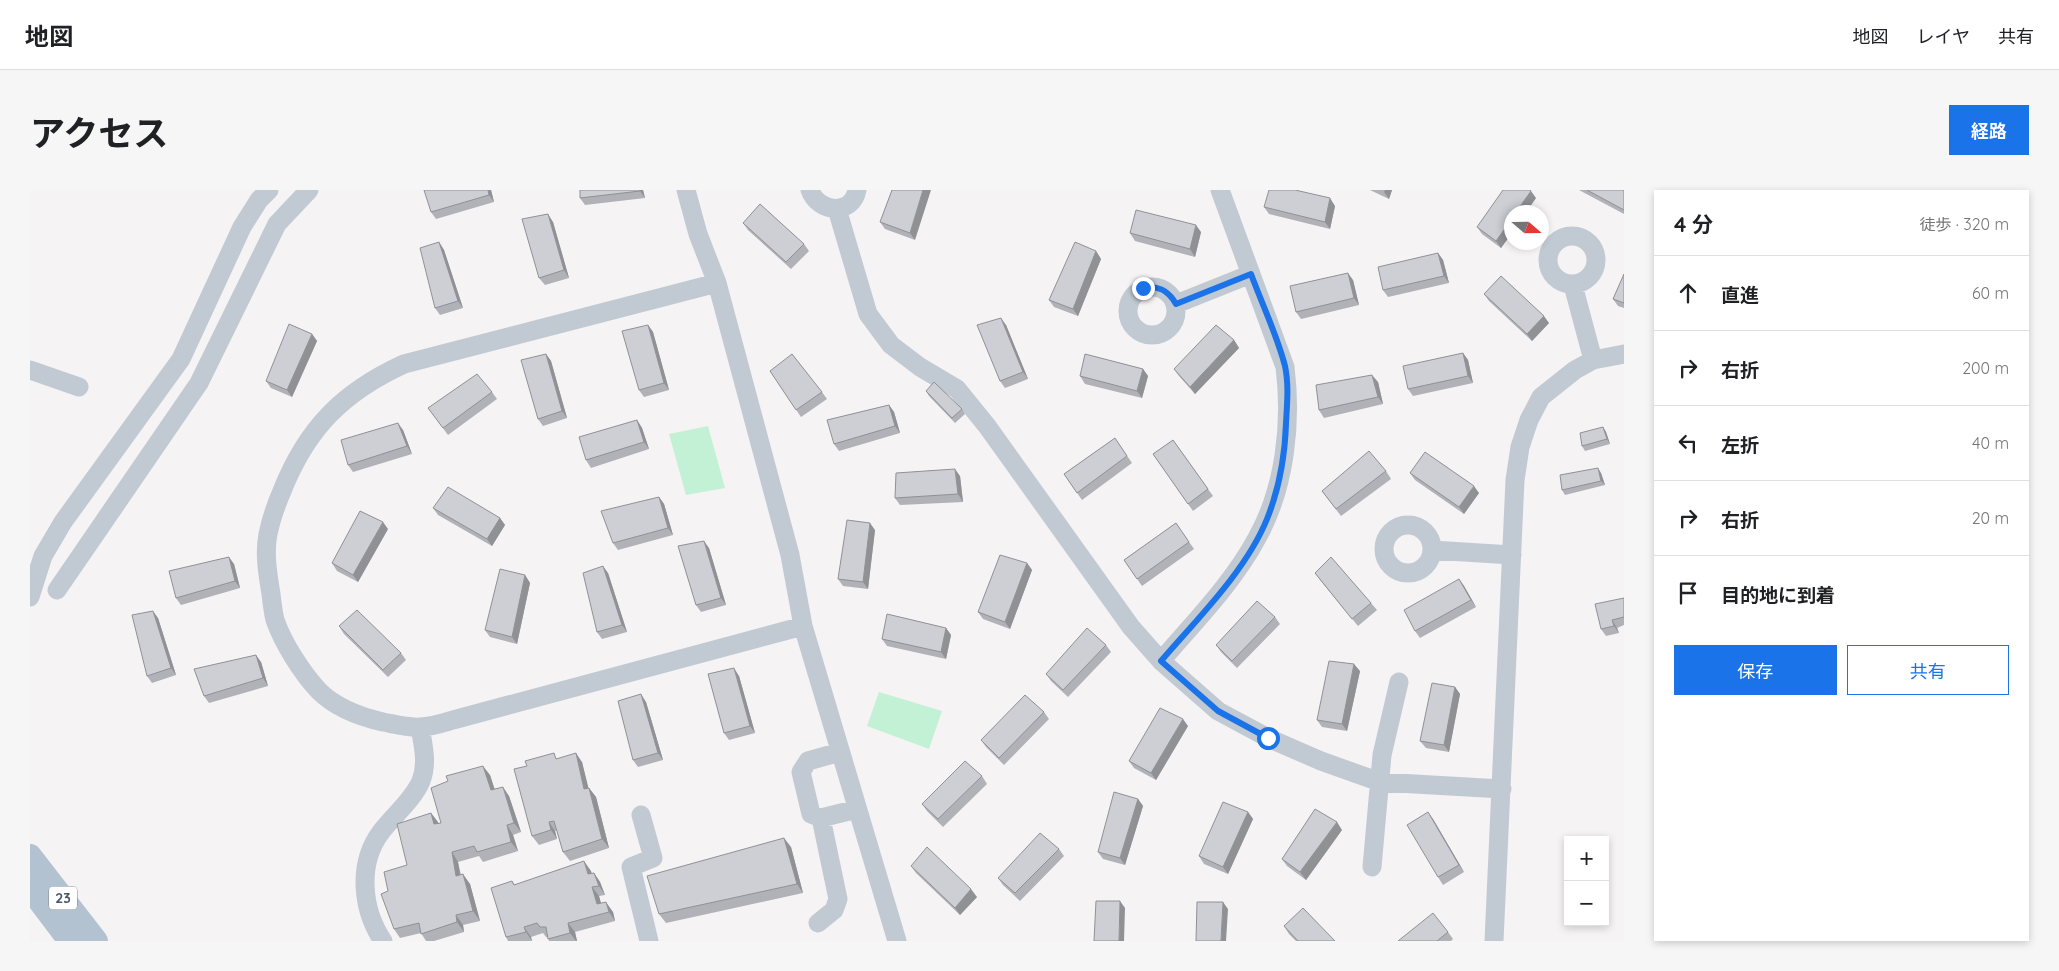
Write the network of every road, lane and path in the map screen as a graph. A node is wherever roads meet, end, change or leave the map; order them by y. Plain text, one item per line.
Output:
1 (269, 190) edge
2 (309, 190) edge
3 (686, 190) edge
4 (810, 190) edge
5 (857, 190) edge
6 (1220, 190) edge
7 (837, 208) junction
8 (1251, 274) junction
9 (718, 283) junction
10 (1573, 285) dead end
11 (1176, 304) dead end
12 (1624, 354) edge
13 (1593, 360) junction
14 (30, 370) edge
15 (79, 387) dead end
16 (1432, 550) dead end
17 (1512, 555) junction
18 (57, 590) dead end
19 (30, 597) edge
20 (803, 626) junction
21 (1161, 661) junction
22 (1399, 682) dead end
23 (420, 728) junction
24 (840, 752) junction
25 (1380, 782) junction
26 (1502, 789) junction
27 (857, 809) junction
28 (641, 815) dead end
29 (821, 818) junction
30 (30, 856) edge
31 (1372, 867) dead end
32 (30, 888) edge
33 (81, 920) junction
34 (818, 923) dead end
35 (70, 941) edge
36 (96, 941) edge
37 (109, 941) edge
38 (383, 941) edge
39 (649, 941) edge
40 (897, 941) edge
41 (1494, 941) edge

1 - 19 street
2 - 18 street
3 - 9 street
4 - 7 street
5 - 7 street
6 - 8 street
7 - 21 street
8 - 11 street
8 - 21 street
9 - 20 street
9 - 23 street
10 - 13 street
12 - 13 street
13 - 17 street
14 - 15 street
16 - 17 street
17 - 26 street
20 - 23 street
20 - 24 street
21 - 25 street
22 - 25 street
23 - 38 street
24 - 27 street
24 - 29 street
25 - 26 street
25 - 31 street
26 - 41 street
27 - 29 street
27 - 40 street
28 - 39 street
29 - 34 street
30 - 33 main road, 23
32 - 35 main road, 23
33 - 36 main road, 23
33 - 37 street

